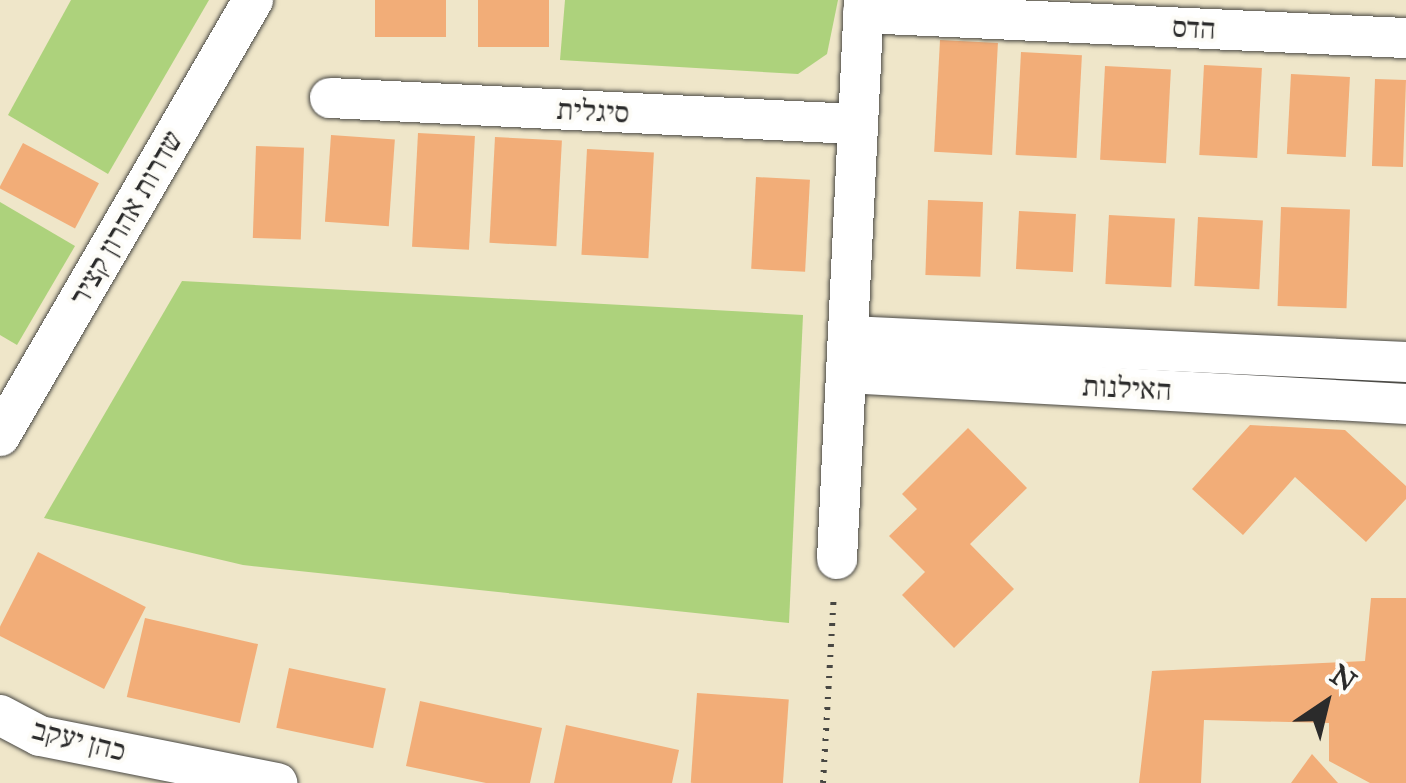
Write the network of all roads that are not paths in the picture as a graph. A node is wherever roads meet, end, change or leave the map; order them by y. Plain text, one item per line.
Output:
1 (254, 0) edge
2 (863, 7) edge
3 (1406, 38) edge
4 (330, 98) dead end
5 (855, 124) junction
6 (848, 354) junction
7 (1406, 362) edge
8 (1406, 404) edge
9 (0, 436) edge
10 (837, 559) road end
11 (0, 715) edge
12 (277, 783) edge

1 - 9 street, שדרות אהרון קציר
2 - 3 street, הדס
2 - 5 street
4 - 5 street, סיגלית
5 - 6 street
6 - 7 street, האילנות
6 - 8 street, האילנות
6 - 10 street
11 - 12 street, כהן יעקב

